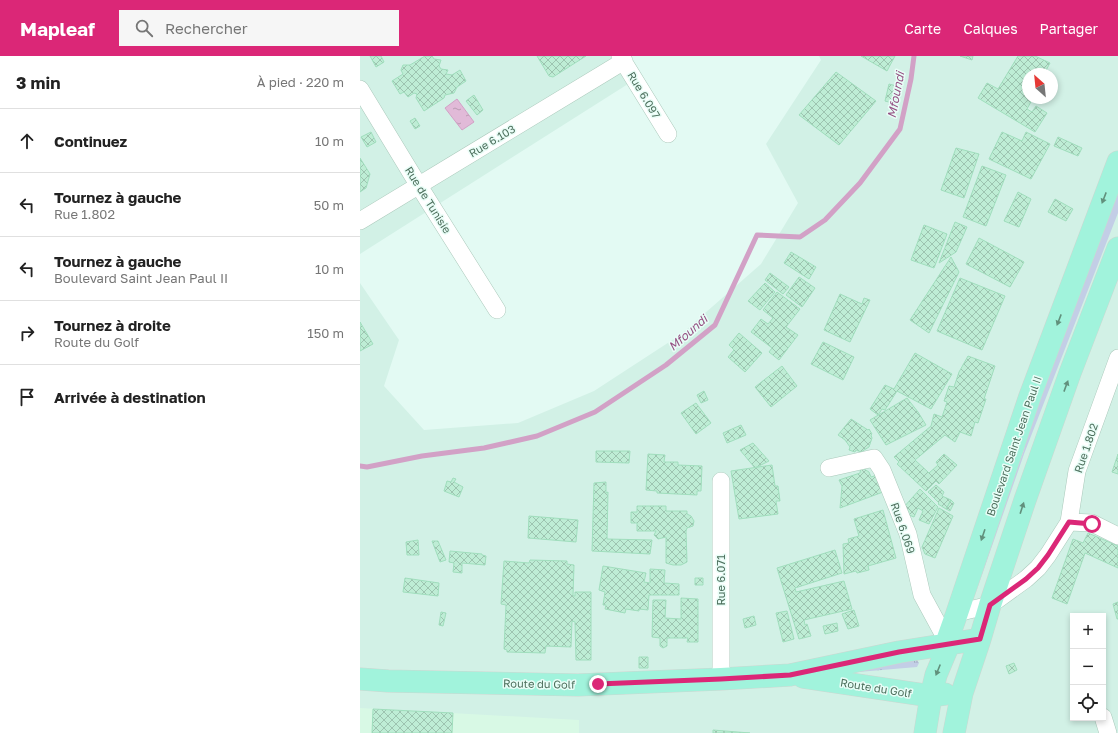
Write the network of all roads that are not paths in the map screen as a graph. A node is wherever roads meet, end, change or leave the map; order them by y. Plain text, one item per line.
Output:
1 (622, 59) edge
2 (360, 89) edge
3 (668, 134) dead end
4 (1118, 162) edge
5 (419, 186) junction
6 (360, 221) edge
7 (1118, 248) edge
8 (497, 310) dead end
9 (1118, 358) edge
10 (1113, 386) edge
11 (829, 468) dead end
12 (721, 481) dead end
13 (1069, 522) junction
14 (1118, 536) edge
15 (990, 605) junction
16 (957, 612) junction
17 (980, 639) junction
18 (948, 642) junction
19 (790, 675) junction
20 (360, 679) edge
21 (721, 679) junction
22 (962, 693) junction
23 (931, 696) junction
24 (925, 733) edge
25 (954, 733) edge

1 - 3 street, Rue 6.097
1 - 5 street, Rue 6.103
2 - 5 street, Rue de Tunisie
4 -> 16 main road, Boulevard Saint Jean Paul II
5 - 6 street, Rue 6.103
5 - 8 street, Rue de Tunisie
15 -> 7 main road
9 - 10 street, Rue 1.802
10 - 13 street, Rue 1.802
11 - 18 street, Rue 6.069
12 - 21 street, Rue 6.071
13 - 14 street
13 - 15 street, Rue 1.802
15 - 16 street
15 - 17 main road
16 - 18 main road, Boulevard Saint Jean Paul II
17 - 18 main road, Route du Golf
17 - 22 main road
18 - 19 main road, Route du Golf
18 -> 23 main road, Boulevard Saint Jean Paul II
19 - 21 main road, Route du Golf
19 - 23 main road, Route du Golf
20 - 21 main road, Route du Golf
22 - 23 main road, Route du Golf
22 - 25 main road
23 - 24 main road, Boulevard Saint Jean Paul II

